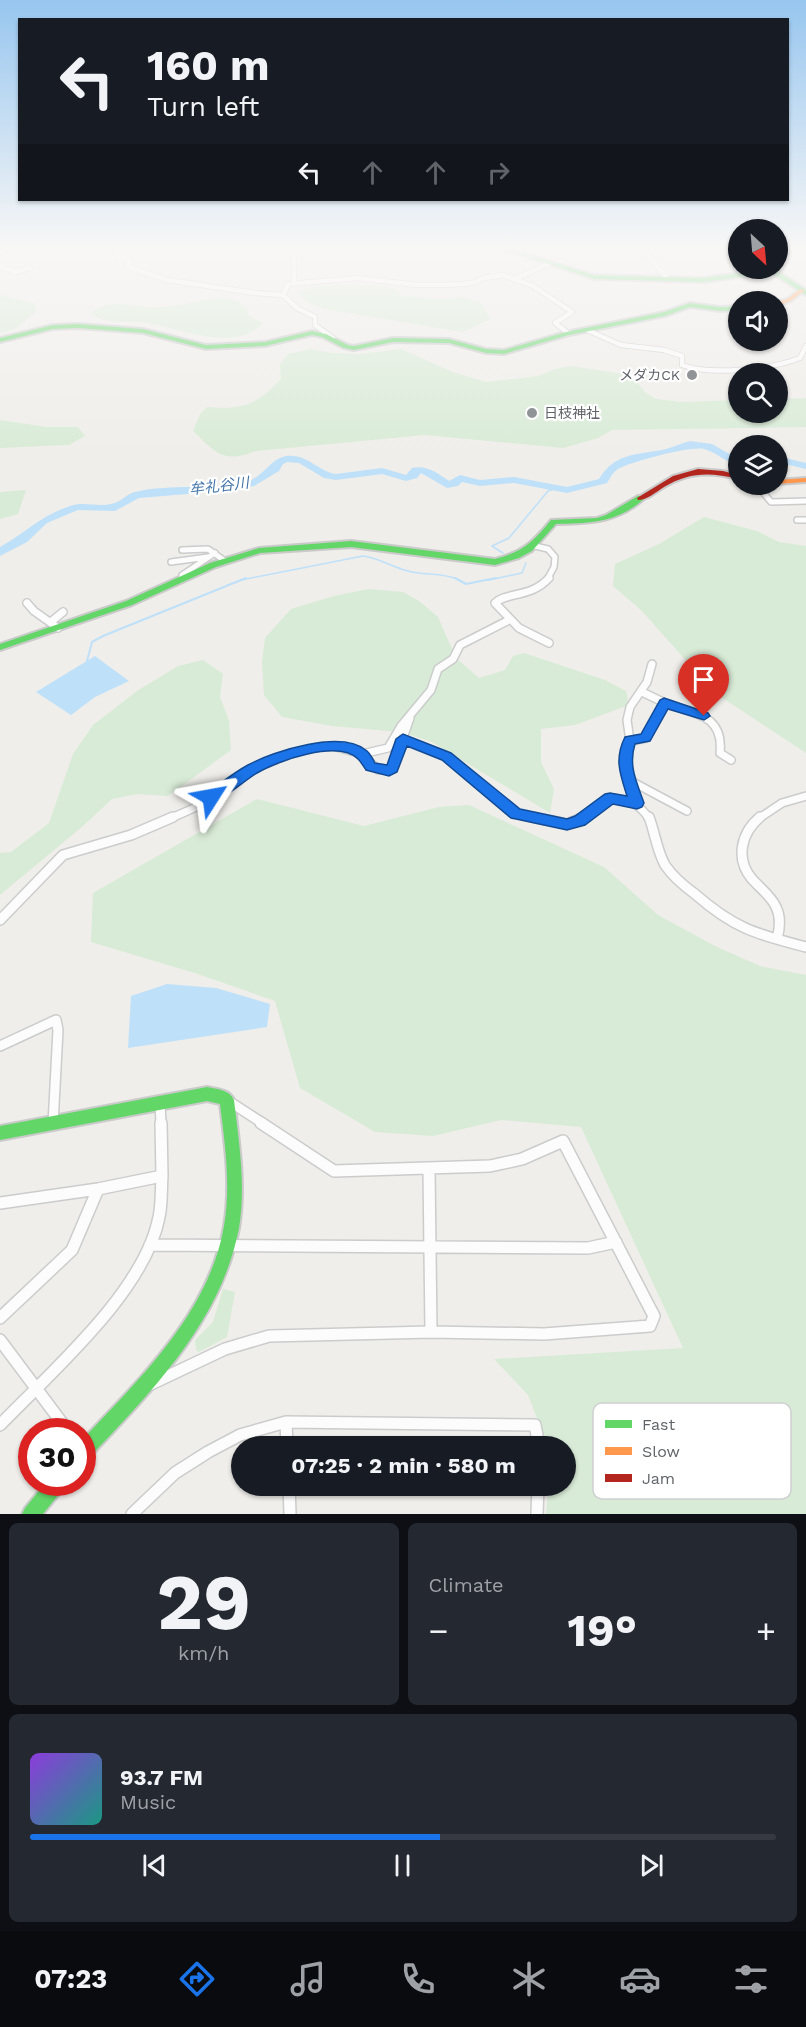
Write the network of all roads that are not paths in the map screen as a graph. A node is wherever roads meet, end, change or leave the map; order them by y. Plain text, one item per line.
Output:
1 (312, 316) edge
2 (566, 316) edge
3 (657, 316) edge
4 (587, 330) junction
5 (568, 333) junction
6 (333, 338) junction
7 (0, 340) edge
8 (806, 346) edge
9 (728, 474) edge
10 (806, 480) edge
11 (788, 481) edge
12 (765, 495) edge
13 (806, 501) edge
14 (797, 520) dead end
15 (806, 520) edge
16 (535, 546) junction
17 (182, 550) dead end
18 (212, 555) junction
19 (225, 561) junction
20 (171, 562) dead end
21 (182, 580) junction
22 (27, 603) dead end
23 (63, 612) dead end
24 (509, 620) junction
25 (55, 625) junction
26 (549, 643) dead end
27 (0, 647) edge
28 (652, 664) dead end
29 (642, 692) junction
30 (664, 703) junction
31 (410, 718) junction
32 (403, 739) junction
33 (630, 741) junction
34 (362, 754) junction
35 (731, 760) dead end
36 (629, 780) junction
37 (806, 796) edge
38 (637, 803) junction
39 (687, 811) dead end
40 (0, 920) edge
41 (777, 939) junction
42 (806, 947) edge
43 (0, 1046) edge
44 (227, 1100) junction
45 (160, 1103) junction
46 (53, 1124) junction
47 (0, 1133) edge
48 (429, 1169) junction
49 (162, 1176) junction
50 (98, 1189) junction
51 (0, 1203) edge
52 (616, 1242) junction
53 (150, 1245) junction
54 (227, 1246) junction
55 (430, 1246) junction
56 (2, 1313) edge
57 (431, 1332) junction
58 (0, 1340) edge
59 (36, 1387) junction
60 (140, 1390) junction
61 (59, 1418) edge
62 (286, 1422) junction
63 (0, 1425) edge
64 (287, 1436) edge
65 (537, 1436) edge
66 (96, 1438) edge
67 (46, 1496) edge
68 (289, 1496) edge
69 (538, 1496) edge
70 (31, 1514) edge
71 (132, 1514) edge
72 (290, 1514) edge
73 (537, 1514) edge

1 - 6 street
2 - 5 street
3 - 4 street
4 - 5 street
4 - 8 street
5 - 6 street
6 - 7 street
9 - 16 street
10 - 11 street
12 - 13 street
14 - 15 street
16 - 19 street
16 - 24 street
17 - 18 street
18 - 19 street
18 - 20 street
18 - 21 street
19 - 21 street
21 - 25 street
22 - 25 street
23 - 25 street
24 - 26 street
24 - 31 street
25 - 27 street
28 - 29 street
29 - 30 street
29 - 33 street
30 - 33 street
30 - 35 street
31 - 32 street
31 - 34 street
32 - 34 street
32 - 38 street
33 - 36 street
34 - 40 street
36 - 38 street
36 - 39 street
37 - 41 street
38 - 41 street
41 - 42 street
43 - 46 street
44 - 45 street
44 - 48 street
44 - 54 street
45 - 46 street
45 - 49 street
46 - 47 street
48 - 52 street
48 - 55 street
49 - 50 street
49 - 53 street
50 - 51 street
50 - 56 street
52 - 55 street
52 - 57 street
53 - 54 street
53 - 59 street
54 - 55 street
54 - 60 street
55 - 57 street
57 - 60 street
58 - 59 street
59 - 61 street
59 - 63 street
60 - 66 street
62 - 64 street
62 - 65 street
62 - 71 street
67 - 70 street
68 - 72 street
69 - 73 street

